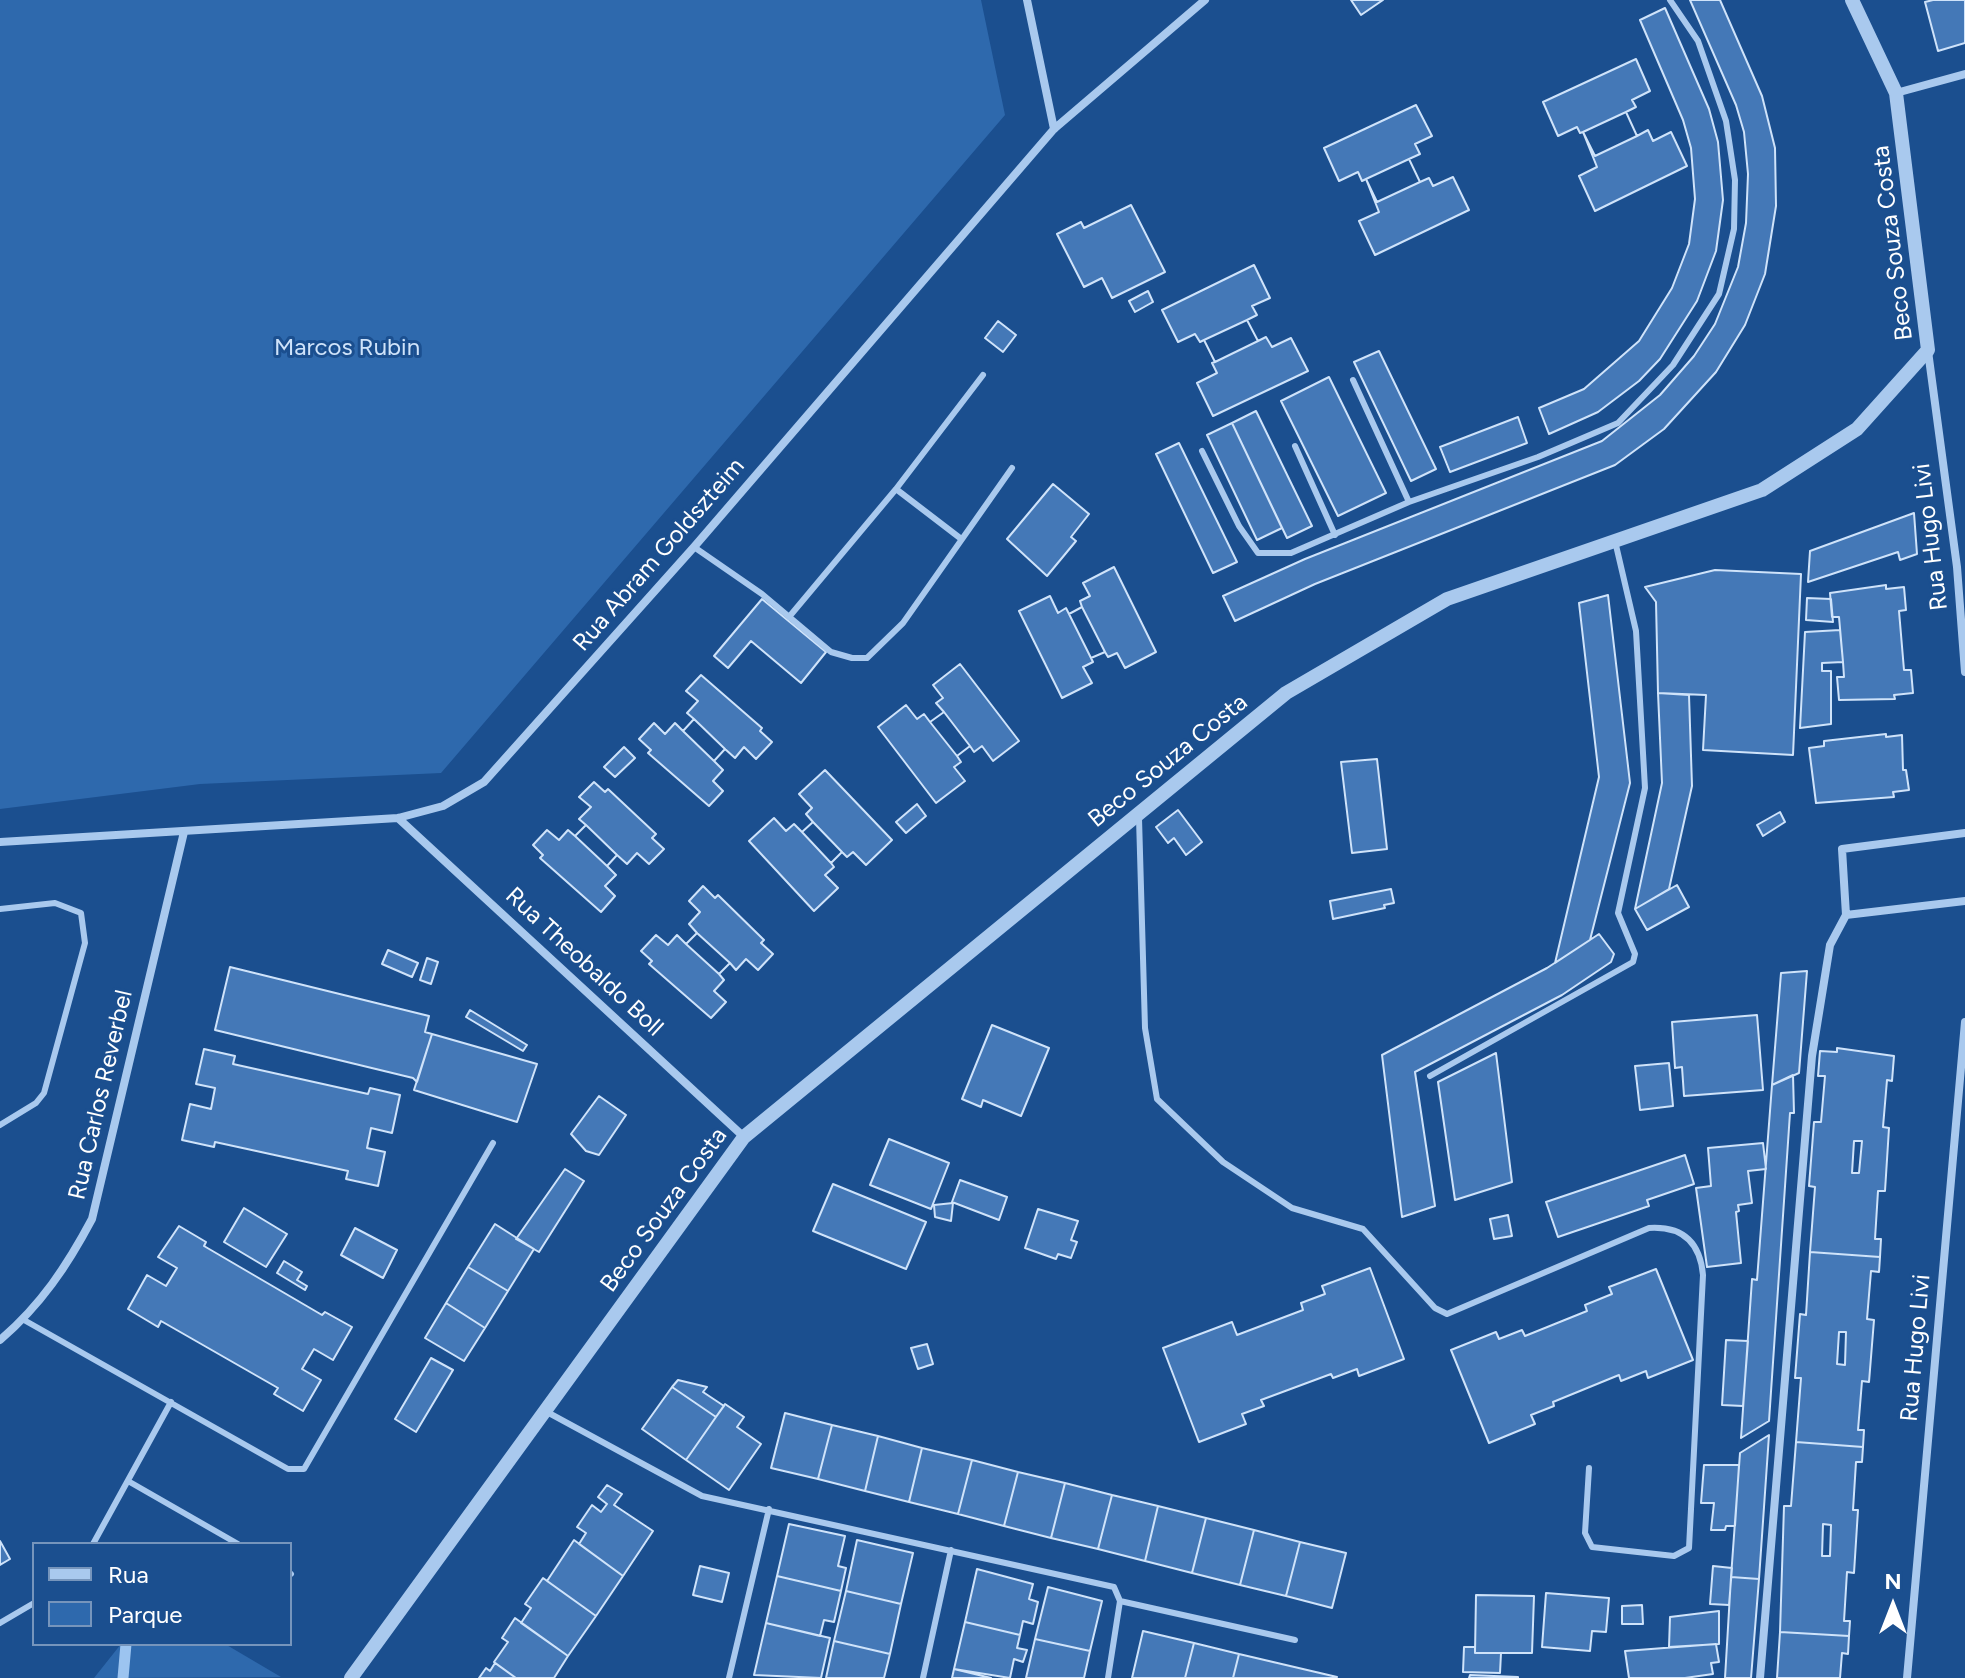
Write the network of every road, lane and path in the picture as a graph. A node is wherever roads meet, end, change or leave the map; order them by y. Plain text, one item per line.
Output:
1 (1027, 0) edge
2 (1205, 0) edge
3 (1670, 0) edge
4 (1852, 0) edge
5 (1965, 74) edge
6 (1896, 93) junction
7 (1054, 129) junction
8 (1928, 350) junction
9 (983, 375) dead end
10 (1353, 380) dead end
11 (1295, 446) dead end
12 (1202, 451) dead end
13 (1012, 468) dead end
14 (896, 489) junction
15 (1409, 502) junction
16 (1335, 535) junction
17 (960, 538) junction
18 (1615, 541) junction
19 (694, 547) junction
20 (789, 617) junction
21 (1965, 672) edge
22 (1139, 814) junction
23 (398, 818) junction
24 (184, 832) junction
25 (1965, 833) edge
26 (0, 842) edge
27 (1965, 901) edge
28 (0, 909) edge
29 (1846, 915) junction
30 (1965, 1022) edge
31 (1430, 1076) dead end
32 (0, 1125) edge
33 (744, 1137) junction
34 (493, 1143) dead end
35 (24, 1320) junction
36 (0, 1340) edge
37 (171, 1402) junction
38 (544, 1410) junction
39 (1589, 1468) dead end
40 (128, 1481) junction
41 (769, 1509) junction
42 (94, 1542) edge
43 (235, 1542) edge
44 (951, 1550) junction
45 (1120, 1601) junction
46 (32, 1604) edge
47 (0, 1623) edge
48 (1295, 1640) dead end
49 (351, 1678) edge
50 (729, 1678) edge
51 (923, 1678) edge
52 (1108, 1678) edge
53 (1760, 1678) edge
54 (1907, 1678) edge

1 - 7 street
2 - 7 street, Rua Abram Goldszteim
3 - 15 lane
4 - 6 street, Beco Souza Costa
5 - 6 street
6 - 8 street, Beco Souza Costa
7 - 19 street, Rua Abram Goldszteim
8 - 18 street, Beco Souza Costa
8 - 21 street, Rua Hugo Livi
9 - 14 lane
10 - 15 lane
11 - 16 lane
12 - 16 lane
13 - 17 lane
14 - 17 lane
14 - 20 lane
15 - 16 lane
17 - 20 lane
18 - 22 street, Beco Souza Costa
18 - 31 lane
19 - 20 lane
19 - 23 street, Rua Abram Goldszteim
22 - 33 street, Beco Souza Costa
22 - 39 lane
23 - 24 street, Rua Abram Goldszteim
23 - 33 street, Rua Theobaldo Boll
24 - 26 street, Rua Abram Goldszteim
24 - 35 street, Rua Carlos Reverbel
25 - 29 street
27 - 29 street
28 - 32 lane
29 - 53 street
30 - 54 street, Rua Hugo Livi
33 - 38 street, Beco Souza Costa
34 - 37 lane
35 - 36 street, Rua Carlos Reverbel
35 - 37 lane
37 - 40 lane
38 - 41 lane
38 - 49 street, Beco Souza Costa
40 - 42 lane
40 - 43 lane
41 - 44 lane
41 - 50 lane
44 - 45 lane
44 - 51 lane
45 - 48 lane
45 - 52 lane
46 - 47 lane

